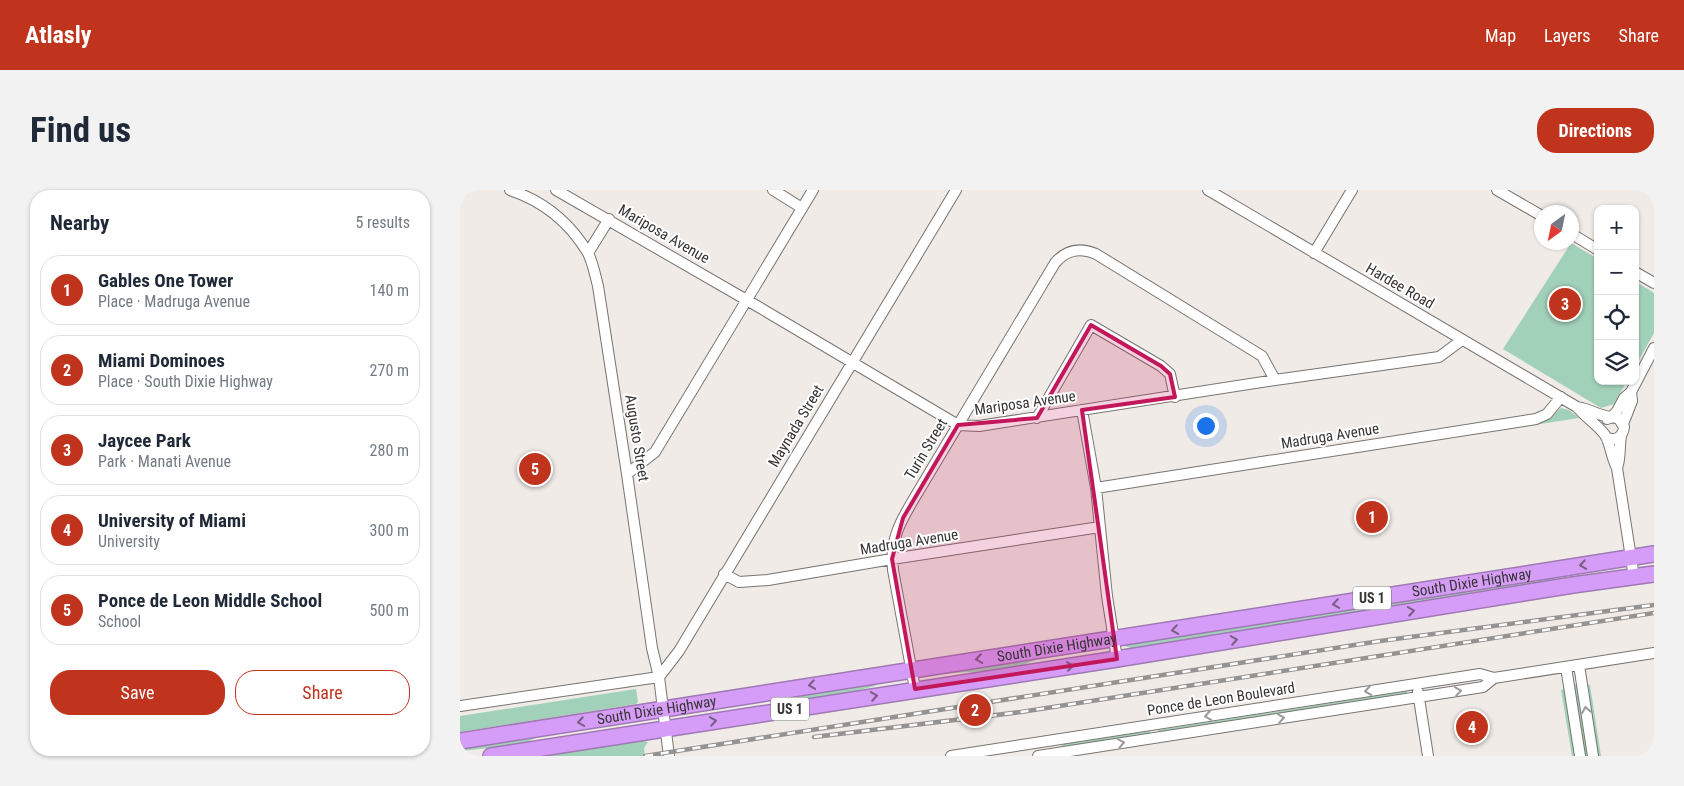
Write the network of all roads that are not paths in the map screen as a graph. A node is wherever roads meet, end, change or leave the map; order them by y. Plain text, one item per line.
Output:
1 (510, 190) edge
2 (556, 190) edge
3 (772, 190) edge
4 (813, 190) edge
5 (956, 190) edge
6 (1208, 190) edge
7 (1352, 190) edge
8 (1497, 190) edge
9 (802, 208) junction
10 (1534, 211) edge
11 (609, 219) junction
12 (1579, 238) edge
13 (1594, 248) edge
14 (588, 253) junction
15 (1314, 253) junction
16 (1639, 274) edge
17 (1654, 283) edge
18 (747, 300) junction
19 (1462, 340) junction
20 (1654, 348) edge
21 (853, 362) junction
22 (1274, 380) junction
23 (1631, 392) junction
24 (1175, 397) junction
25 (1560, 397) junction
26 (1577, 407) junction
27 (1082, 410) junction
28 (1611, 417) junction
29 (1037, 418) junction
30 (1623, 424) junction
31 (958, 425) junction
32 (1604, 434) junction
33 (1621, 436) junction
34 (1618, 468) junction
35 (627, 474) junction
36 (1096, 488) junction
37 (1100, 527) junction
38 (1654, 554) edge
39 (1631, 557) junction
40 (892, 559) junction
41 (724, 574) junction
42 (1654, 574) edge
43 (1634, 577) junction
44 (1114, 639) junction
45 (1654, 653) edge
46 (1116, 659) junction
47 (1579, 665) junction
48 (1566, 667) junction
49 (912, 670) junction
50 (659, 677) junction
51 (1494, 678) junction
52 (1416, 684) junction
53 (915, 690) junction
54 (1418, 696) junction
55 (460, 706) edge
56 (664, 709) junction
57 (665, 729) junction
58 (460, 741) edge
59 (1008, 752) edge
60 (996, 753) edge
61 (491, 756) edge
62 (669, 756) edge
63 (951, 756) edge
64 (1038, 756) edge
65 (1428, 756) edge
66 (1580, 756) edge
67 (1593, 756) edge

1 - 14 street, Augusto Street
2 - 11 street, Mariposa Avenue
3 - 9 street
4 - 9 street
5 - 21 street, Maynada Street
6 - 15 street, Hardee Road
7 - 15 street
8 - 10 street
9 - 18 street
11 - 14 street
11 - 18 street, Mariposa Avenue
12 - 13 street
14 - 35 street, Augusto Street
15 - 19 street, Hardee Road
16 - 17 street
18 - 21 street, Mariposa Avenue
18 - 35 street
19 - 22 street, Mariposa Avenue
19 - 25 street, Hardee Road
20 - 23 street
21 - 31 street, Mariposa Avenue
21 - 41 street, Maynada Street
22 - 24 street, Mariposa Avenue
22 - 31 street, Turin Street
23 - 28 street
23 - 30 street
24 - 27 street, Mariposa Avenue
24 - 29 street
25 - 26 street, Hardee Road
25 - 36 street, Madruga Avenue
26 - 28 street, Hardee Road
26 - 32 street, Hardee Road
27 - 29 street, Mariposa Avenue
27 - 36 street
28 - 30 street
28 - 32 street
29 - 31 street, Mariposa Avenue
30 - 33 street
31 - 40 street, Turin Street
32 - 33 street
32 - 34 street
33 - 34 street
34 - 39 street
35 - 50 street, Augusto Street
36 - 37 street
37 - 40 street, Madruga Avenue
37 - 44 street
38 - 39 highway, South Dixie Highway / US 1
39 - 43 street
39 -> 44 highway, South Dixie Highway / US 1
40 - 41 street, Madruga Avenue
40 - 49 street, Turin Street
41 - 50 street, Maynada Street
42 - 43 highway, South Dixie Highway / US 1
46 -> 43 highway, South Dixie Highway / US 1
44 - 46 street
44 -> 49 highway, South Dixie Highway / US 1
45 - 47 street, Ponce de Leon Boulevard
53 -> 46 highway, South Dixie Highway / US 1
47 - 48 street, Ponce de Leon Boulevard
67 -> 47 street
48 - 51 street, Ponce de Leon Boulevard
48 - 66 street
49 - 53 street, Turin Street
49 -> 56 highway, South Dixie Highway / US 1
50 - 55 street
50 - 56 street, Augusto Street
51 - 52 street, Ponce de Leon Boulevard
54 -> 51 street, Ponce de Leon Boulevard
52 - 54 street
52 -> 59 street, Ponce de Leon Boulevard
57 -> 53 highway, South Dixie Highway / US 1
64 -> 54 street, Ponce de Leon Boulevard
54 - 65 street
56 - 57 street, Augusto Street
56 -> 58 highway, South Dixie Highway / US 1
57 - 61 highway, South Dixie Highway / US 1
57 - 62 street, Augusto Street
59 - 60 street, Ponce de Leon Boulevard
60 - 63 street, Ponce de Leon Boulevard

